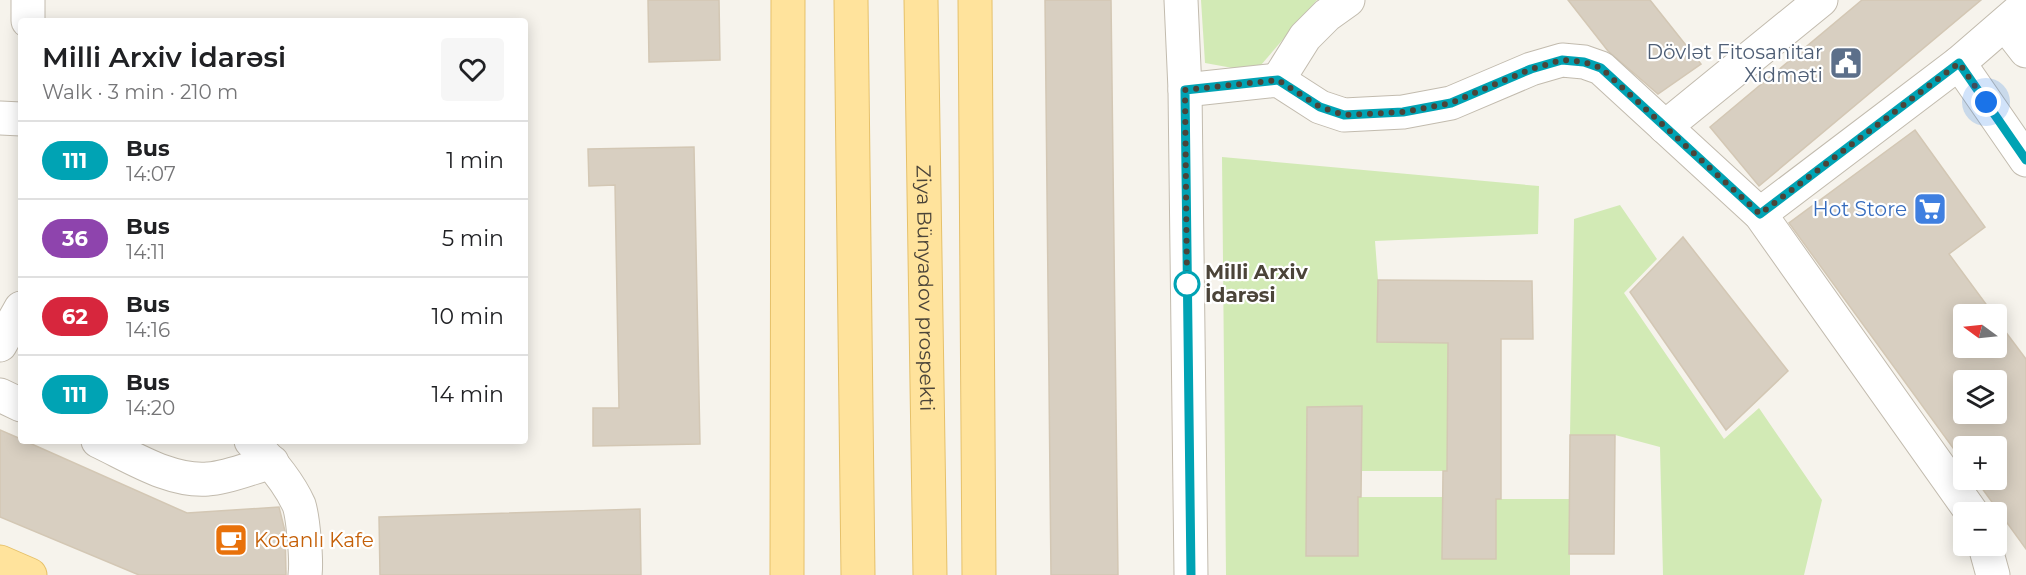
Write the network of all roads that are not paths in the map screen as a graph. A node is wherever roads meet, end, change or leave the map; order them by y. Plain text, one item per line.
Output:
1 (28, 0) edge
2 (789, 0) edge
3 (851, 0) edge
4 (921, 0) edge
5 (975, 0) edge
6 (1181, 0) edge
7 (1348, 0) edge
8 (1821, 0) edge
9 (2015, 14) edge
10 (28, 18) edge
11 (2026, 51) edge
12 (1959, 63) junction
13 (1278, 80) junction
14 (1185, 90) junction
15 (0, 118) edge
16 (18, 119) edge
17 (1665, 127) junction
18 (2026, 160) edge
19 (1760, 214) junction
20 (18, 313) edge
21 (0, 345) edge
22 (0, 395) edge
23 (18, 404) edge
24 (105, 444) edge
25 (262, 451) edge
26 (1964, 502) edge
27 (1988, 556) edge
28 (0, 562) edge
29 (30, 575) edge
30 (306, 575) edge
31 (788, 575) edge
32 (858, 575) edge
33 (930, 575) edge
34 (980, 575) edge
35 (1191, 575) edge
36 (1994, 575) edge

1 - 10 lane
2 - 31 main road
3 - 32 main road
4 - 33 main road, Ziya Bünyadov prospekti
5 - 34 main road
6 - 14 lane
7 - 13 lane
8 - 17 lane
9 - 11 lane
9 - 12 lane
12 - 18 lane
12 - 19 lane
13 - 14 lane
13 - 17 lane
14 - 35 lane
15 - 16 lane
17 - 19 lane
19 - 26 lane
20 - 21 lane
22 - 23 lane
24 - 25 lane
25 - 30 lane
27 - 36 lane
28 - 29 main road

